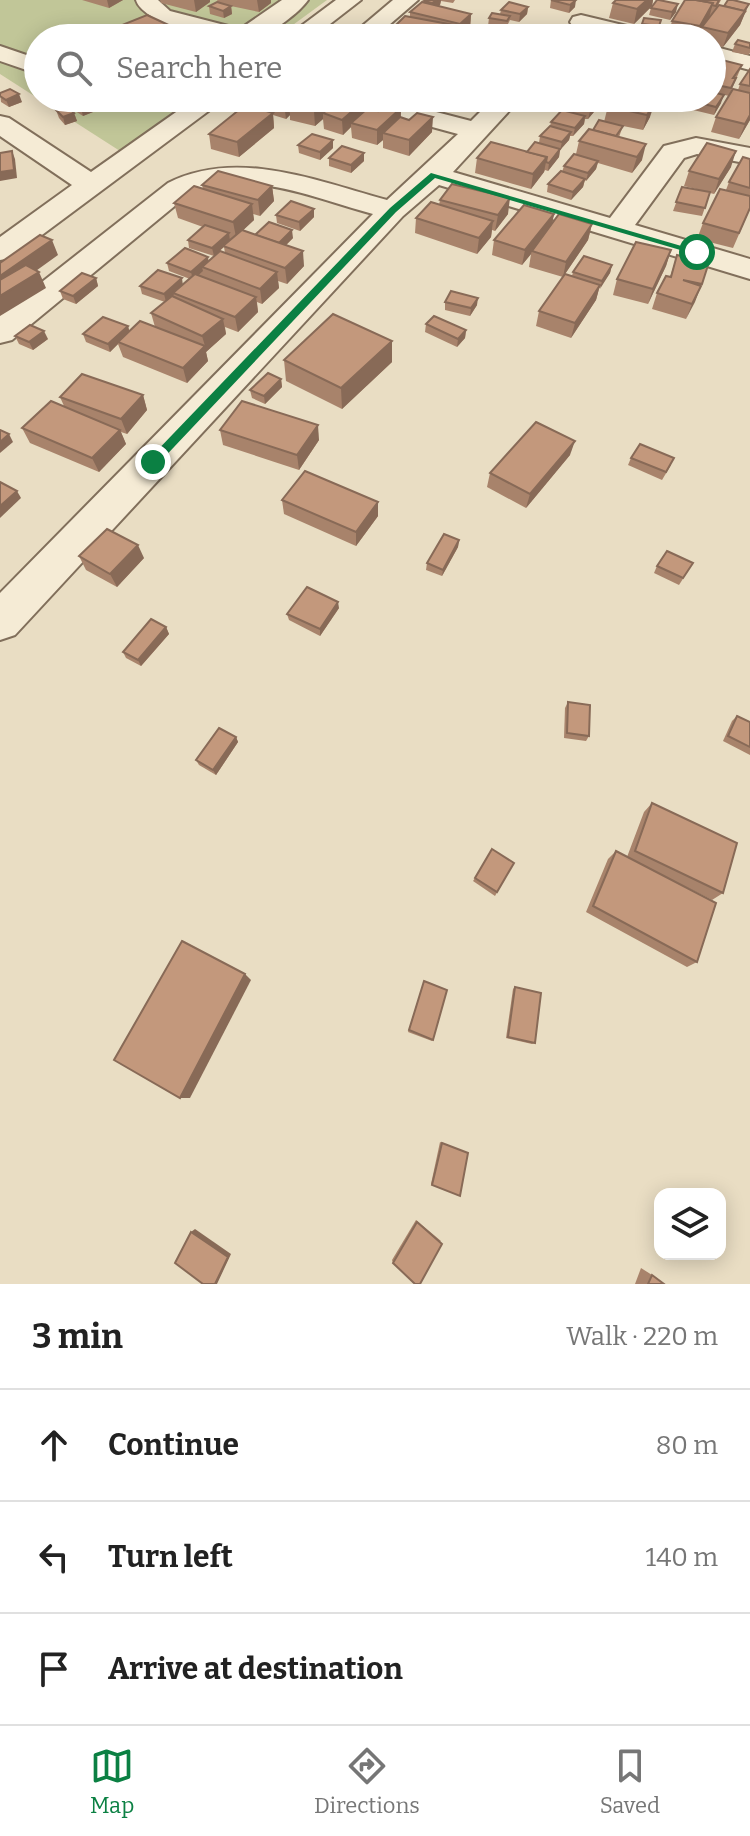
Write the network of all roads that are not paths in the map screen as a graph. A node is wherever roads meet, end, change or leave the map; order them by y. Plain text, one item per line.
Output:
1 (147, 0) edge
2 (297, 0) edge
3 (350, 0) edge
4 (407, 0) edge
5 (602, 0) edge
6 (192, 24) edge
7 (261, 24) edge
8 (317, 24) edge
9 (377, 24) edge
10 (579, 24) edge
11 (0, 53) edge
12 (726, 57) edge
13 (24, 62) edge
14 (750, 63) edge
15 (193, 112) edge
16 (405, 112) edge
17 (494, 112) edge
18 (0, 124) edge
19 (476, 131) junction
20 (750, 156) edge
21 (434, 175) junction
22 (91, 185) junction
23 (393, 210) junction
24 (618, 228) junction
25 (0, 251) edge
26 (750, 269) edge
27 (0, 332) edge
28 (0, 622) edge

1 - 6 street
2 - 7 street
3 - 8 street
4 - 9 street
5 - 10 street
11 - 13 street
12 - 14 street
15 - 22 street
16 - 19 street
17 - 19 street
18 - 22 street
19 - 21 street
20 - 24 street
21 - 23 street
21 - 24 street
22 - 25 street
23 - 27 street
23 - 28 street
24 - 26 street

